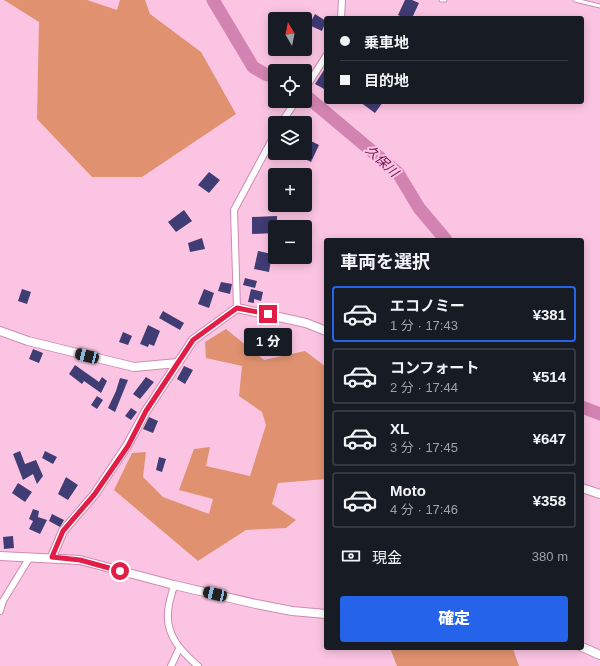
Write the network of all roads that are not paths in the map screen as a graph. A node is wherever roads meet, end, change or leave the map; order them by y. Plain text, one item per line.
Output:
1 (342, 0) edge
2 (441, 0) edge
3 (445, 0) edge
4 (575, 0) edge
5 (600, 6) edge
6 (341, 16) edge
7 (324, 59) edge
8 (312, 78) edge
9 (268, 147) edge
10 (237, 308) junction
11 (324, 330) edge
12 (0, 331) edge
13 (178, 363) junction
14 (584, 489) edge
15 (600, 494) edge
16 (0, 556) edge
17 (30, 557) junction
18 (52, 557) junction
19 (174, 585) junction
20 (0, 611) edge
21 (324, 614) edge
22 (584, 648) edge
23 (179, 649) junction
24 (600, 655) edge
25 (171, 666) edge
26 (198, 666) edge

1 - 6 street
2 - 3 lane
4 - 5 lane
7 - 8 street
9 - 10 street
10 - 11 street
10 - 13 street
12 - 13 street
13 - 18 street
14 - 15 street
16 - 17 street
17 - 18 street
17 - 20 street
18 - 19 street
19 - 21 street
19 - 23 street
22 - 24 street
23 - 25 street
23 - 26 street

